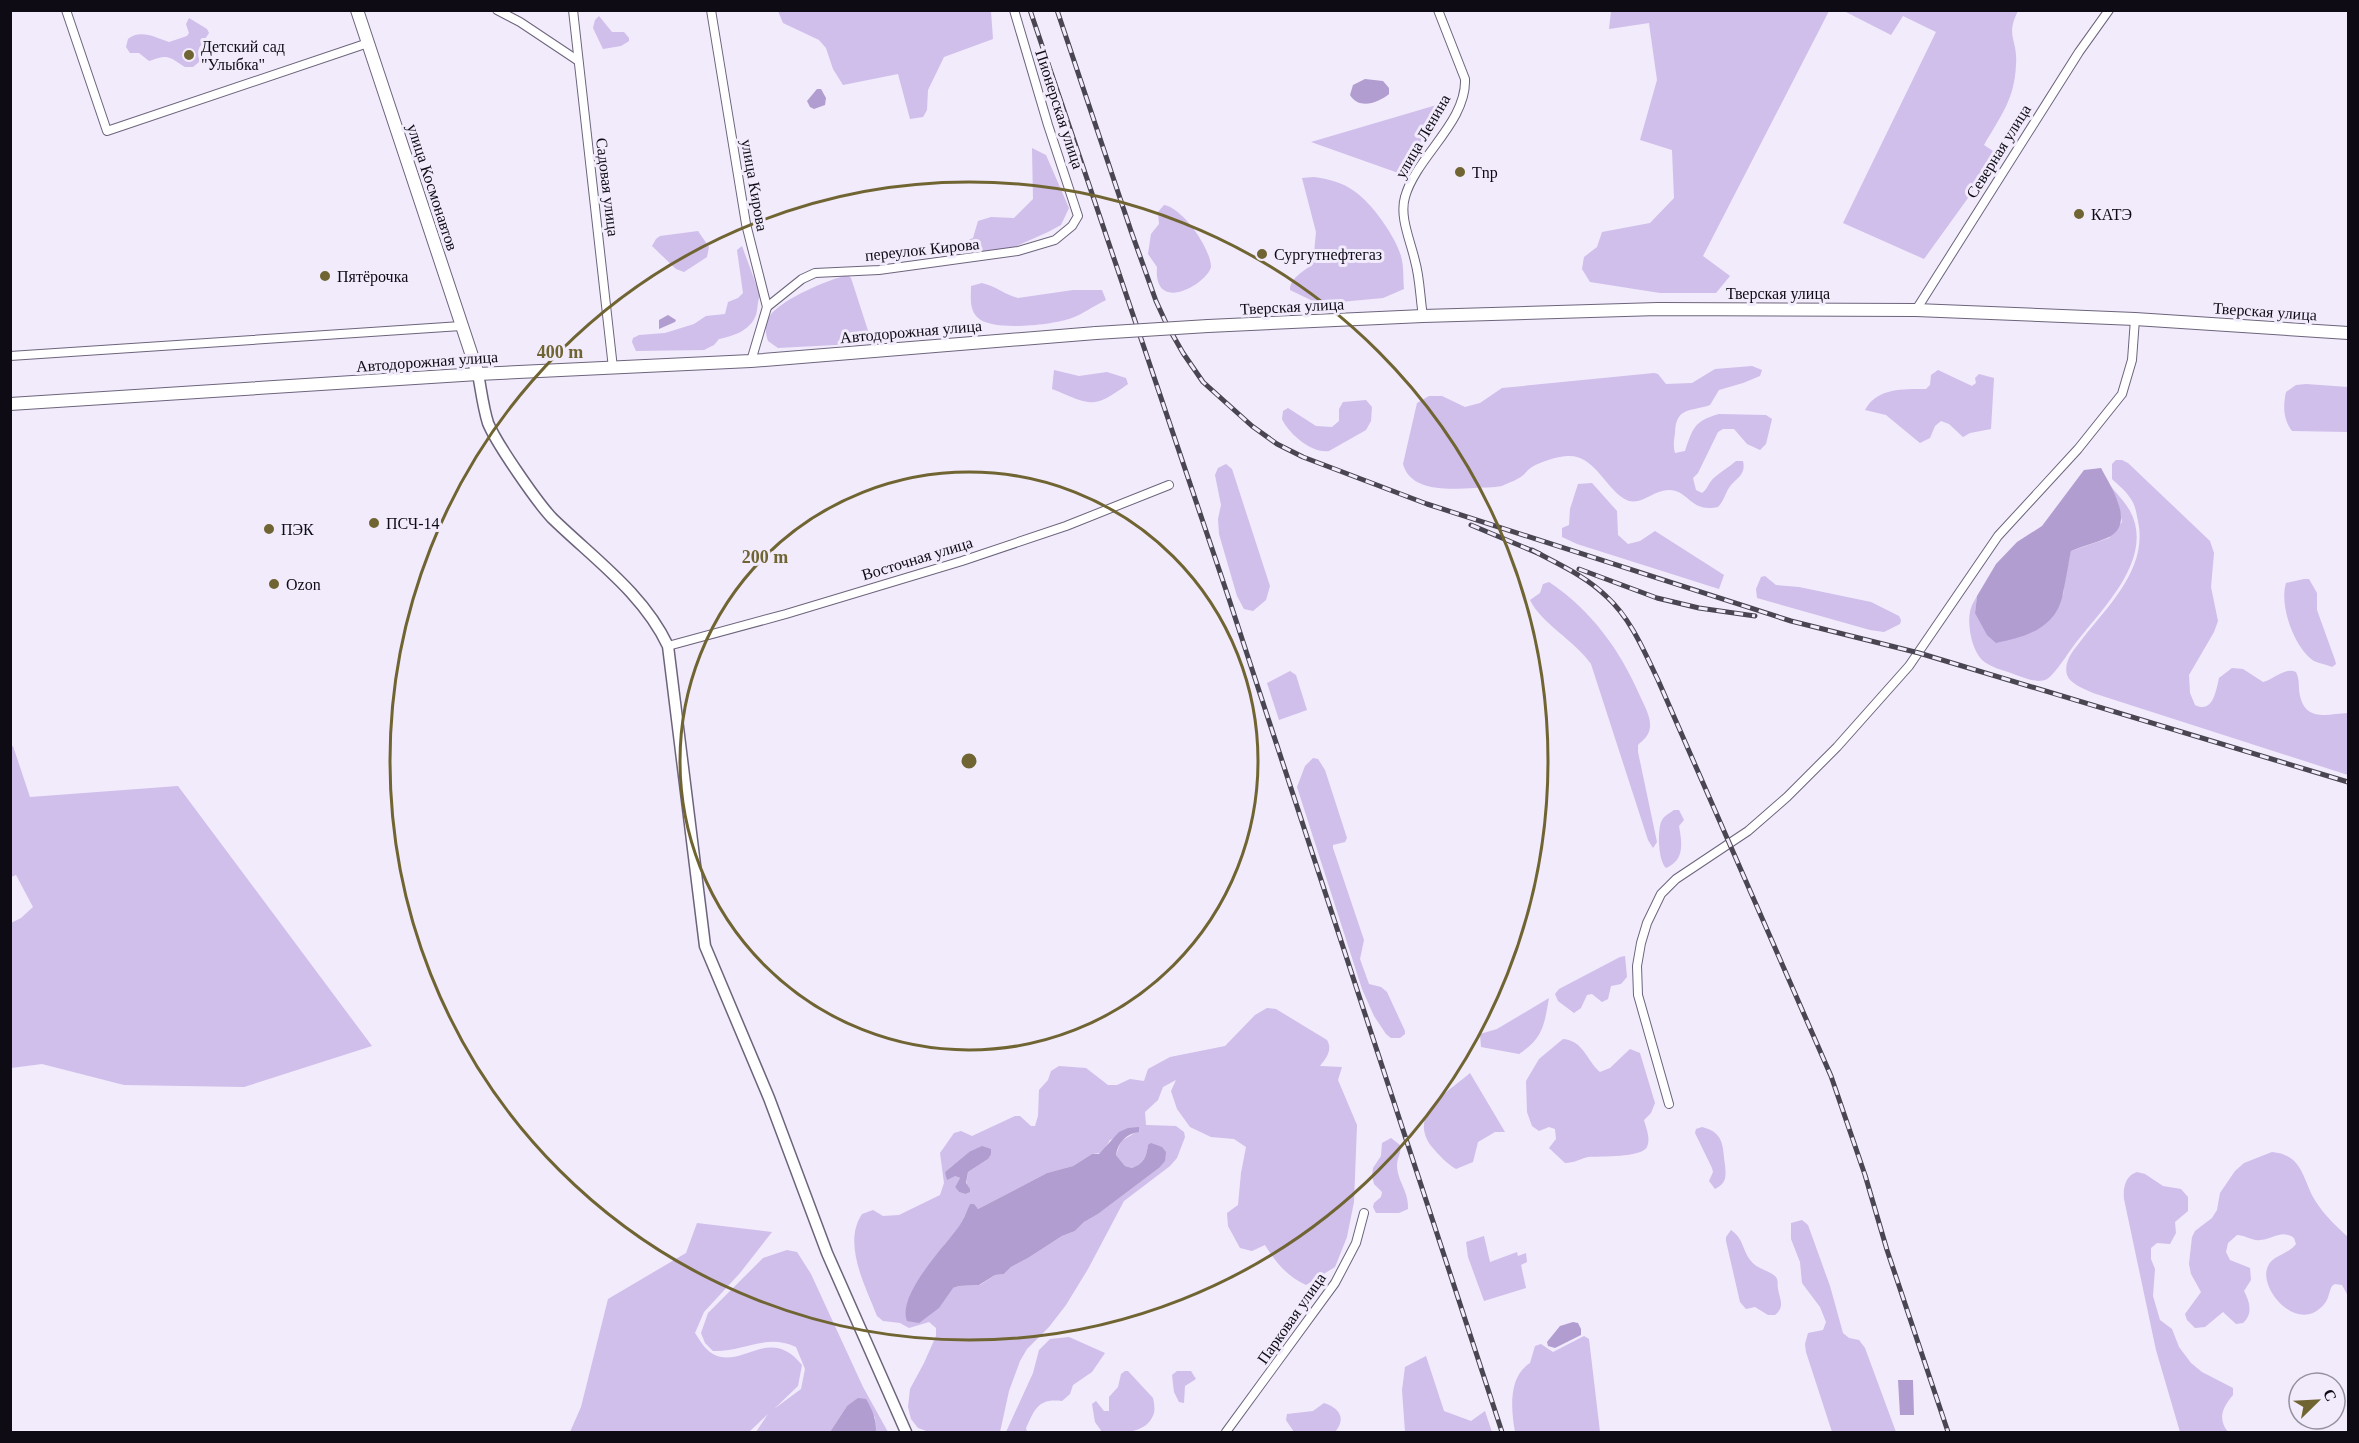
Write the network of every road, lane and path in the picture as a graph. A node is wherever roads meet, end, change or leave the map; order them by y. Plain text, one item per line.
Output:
1 (66, 10) edge
2 (357, 10) edge
3 (498, 10) edge
4 (573, 10) edge
5 (711, 10) edge
6 (1014, 10) edge
7 (1438, 10) edge
8 (2109, 10) edge
9 (368, 43) junction
10 (577, 60) junction
11 (1078, 216) joint
12 (766, 307) junction
13 (1916, 310) junction
14 (1423, 316) junction
15 (2135, 319) junction
16 (461, 326) junction
17 (1096, 333) joint
18 (2349, 333) edge
19 (10, 356) edge
20 (751, 362) junction
21 (613, 368) junction
22 (477, 374) junction
23 (10, 404) edge
24 (1169, 485) dead end
25 (668, 646) junction
26 (1669, 1104) dead end
27 (1364, 1213) dead end
28 (906, 1432) edge
29 (1226, 1432) edge

1 - 9 street
2 - 9 main road, улица Космонавтов
3 - 10 street
4 - 10 street, Садовая улица
5 - 12 street, улица Кирова
6 - 11 street, Пионерская улица
7 - 14 street, улица Ленина
8 - 13 street, Северная улица
9 - 16 main road, улица Космонавтов
10 - 21 street, Садовая улица
11 - 12 street, переулок Кирова
12 - 20 street, улица Кирова
13 - 14 main road, Тверская улица
13 - 15 main road, Тверская улица
14 - 17 main road, Тверская улица, bridge
15 - 18 main road, Тверская улица
15 - 26 street
16 - 19 street, Автодорожная улица
16 - 22 main road, улица Космонавтов
17 - 20 main road, Автодорожная улица
20 - 21 main road, Автодорожная улица
21 - 22 main road, Автодорожная улица
22 - 23 main road, Автодорожная улица
22 - 25 street
24 - 25 street, Восточная улица
25 - 28 street
27 - 29 street, Парковая улица

